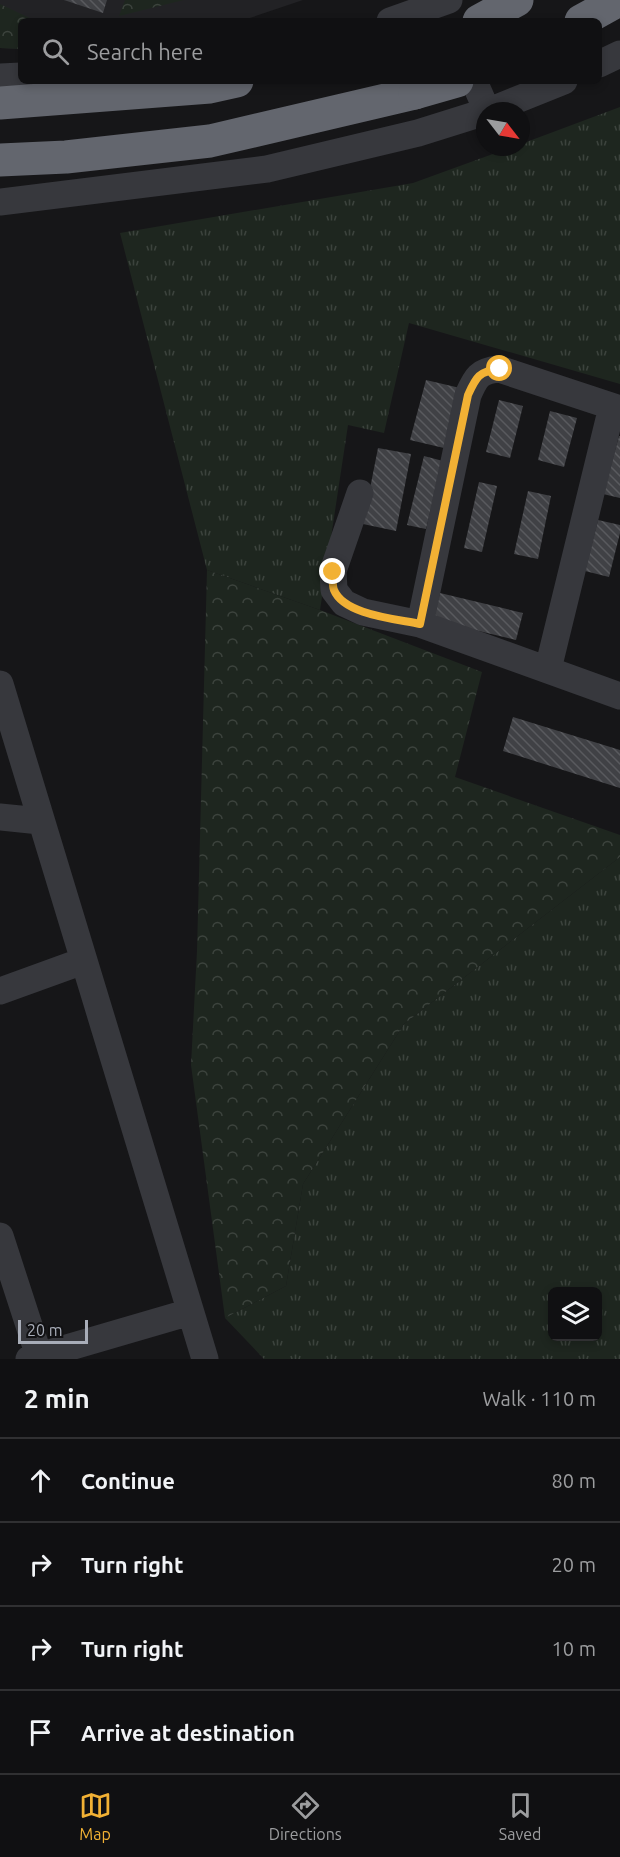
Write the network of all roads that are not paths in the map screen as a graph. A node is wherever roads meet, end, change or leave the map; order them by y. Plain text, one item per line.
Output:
1 (517, 0) edge
2 (619, 0) edge
3 (447, 8) edge
4 (405, 18) edge
5 (485, 18) edge
6 (586, 18) edge
7 (620, 54) edge
8 (602, 63) edge
9 (18, 76) edge
10 (0, 77) edge
11 (224, 84) edge
12 (438, 84) edge
13 (475, 84) edge
14 (556, 84) edge
15 (420, 87) edge
16 (483, 102) edge
17 (510, 102) edge
18 (0, 103) edge
19 (476, 114) edge
20 (442, 125) junction
21 (0, 160) edge
22 (0, 202) edge
23 (616, 408) edge
24 (360, 493) dead end
25 (420, 624) junction
26 (548, 669) junction
27 (0, 684) edge
28 (620, 696) edge
29 (0, 817) edge
30 (40, 820) junction
31 (83, 961) junction
32 (0, 991) edge
33 (0, 1236) edge
34 (5, 1267) edge
35 (190, 1312) junction
36 (34, 1358) edge
37 (205, 1359) edge

1 - 5 highway
2 - 6 highway
3 - 4 street
7 - 8 street
9 - 10 street
11 - 18 highway
12 - 15 highway, bridge
13 - 16 street
14 - 17 street
15 - 20 street
15 - 21 highway
19 - 20 street
20 - 22 street
23 - 25 street
23 - 26 street
24 - 25 street
25 - 26 street
26 - 28 street
27 - 30 street
29 - 30 street
30 - 31 street
31 - 32 street
31 - 35 street
33 - 34 street
34 - 36 street
35 - 36 street
35 - 37 street

